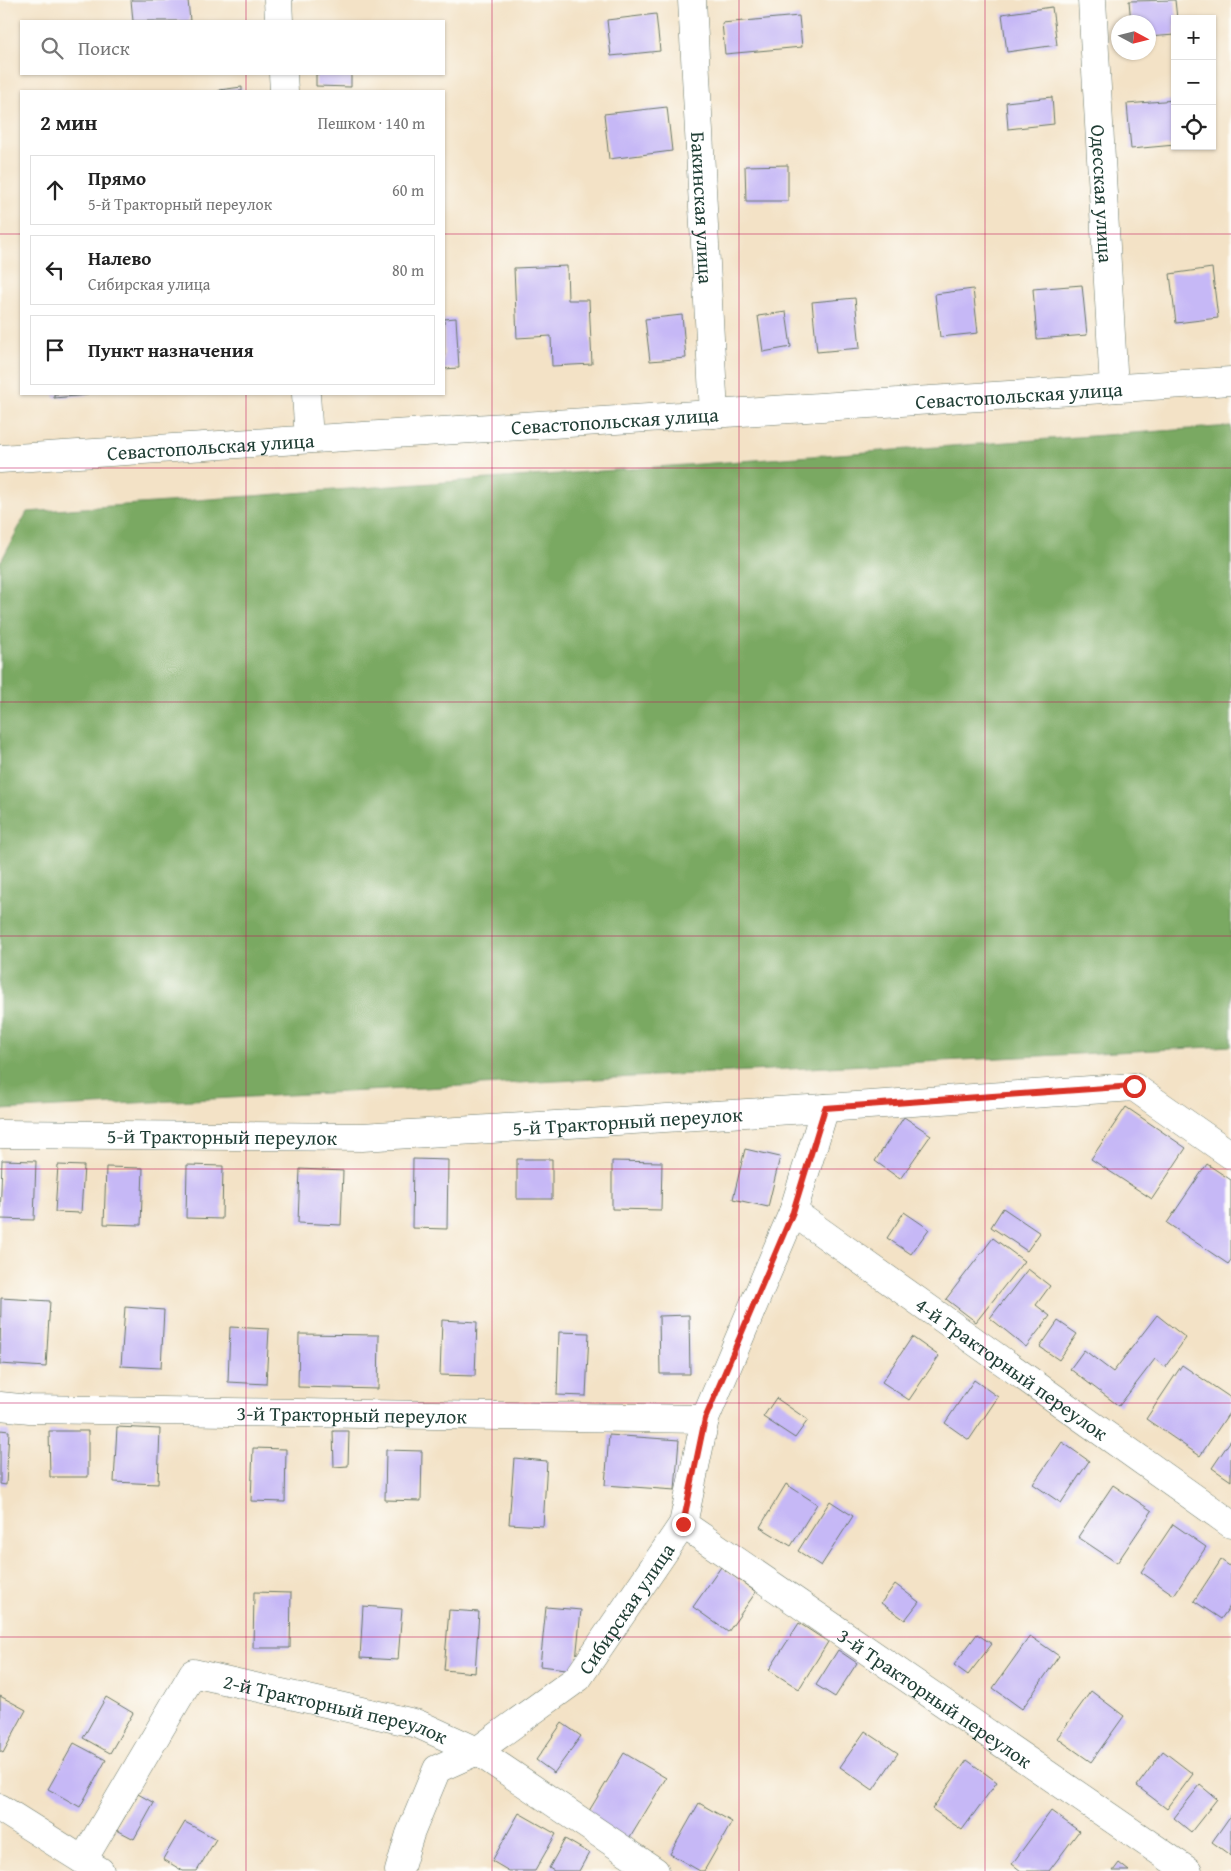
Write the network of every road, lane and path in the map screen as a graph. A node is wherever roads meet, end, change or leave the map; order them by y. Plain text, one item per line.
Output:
1 (278, 0) edge
2 (692, 0) edge
3 (1092, 0) edge
4 (279, 20) edge
5 (283, 75) edge
6 (284, 90) edge
7 (1231, 381) edge
8 (1114, 388) junction
9 (306, 395) edge
10 (714, 414) junction
11 (309, 439) junction
12 (2, 463) edge
13 (825, 1108) junction
14 (0, 1134) edge
15 (1231, 1156) edge
16 (793, 1212) junction
17 (0, 1406) edge
18 (705, 1419) junction
19 (683, 1524) junction
20 (1231, 1524) edge
21 (477, 1751) junction
22 (0, 1808) edge
23 (91, 1866) edge
24 (399, 1871) edge
25 (654, 1871) edge
26 (1188, 1871) edge

1 - 4 street
2 - 10 street, Бакинская улица
3 - 8 street, Одесская улица
5 - 6 street
7 - 8 street, Севастопольская улица
8 - 10 street, Севастопольская улица
9 - 11 street
10 - 11 street, Севастопольская улица
11 - 12 street, Севастопольская улица
13 - 14 street, 5-й Тракторный переулок
13 - 15 street, 5-й Тракторный переулок
13 - 16 street, Сибирская улица
16 - 18 street, Сибирская улица
16 - 20 street, 4-й Тракторный переулок
17 - 18 street, 3-й Тракторный переулок
18 - 19 street, Сибирская улица
19 - 21 street, Сибирская улица
19 - 26 street, 3-й Тракторный переулок
21 - 23 street, 2-й Тракторный переулок
21 - 24 street, Сибирская улица
21 - 25 street, 2-й Тракторный переулок
22 - 23 street

